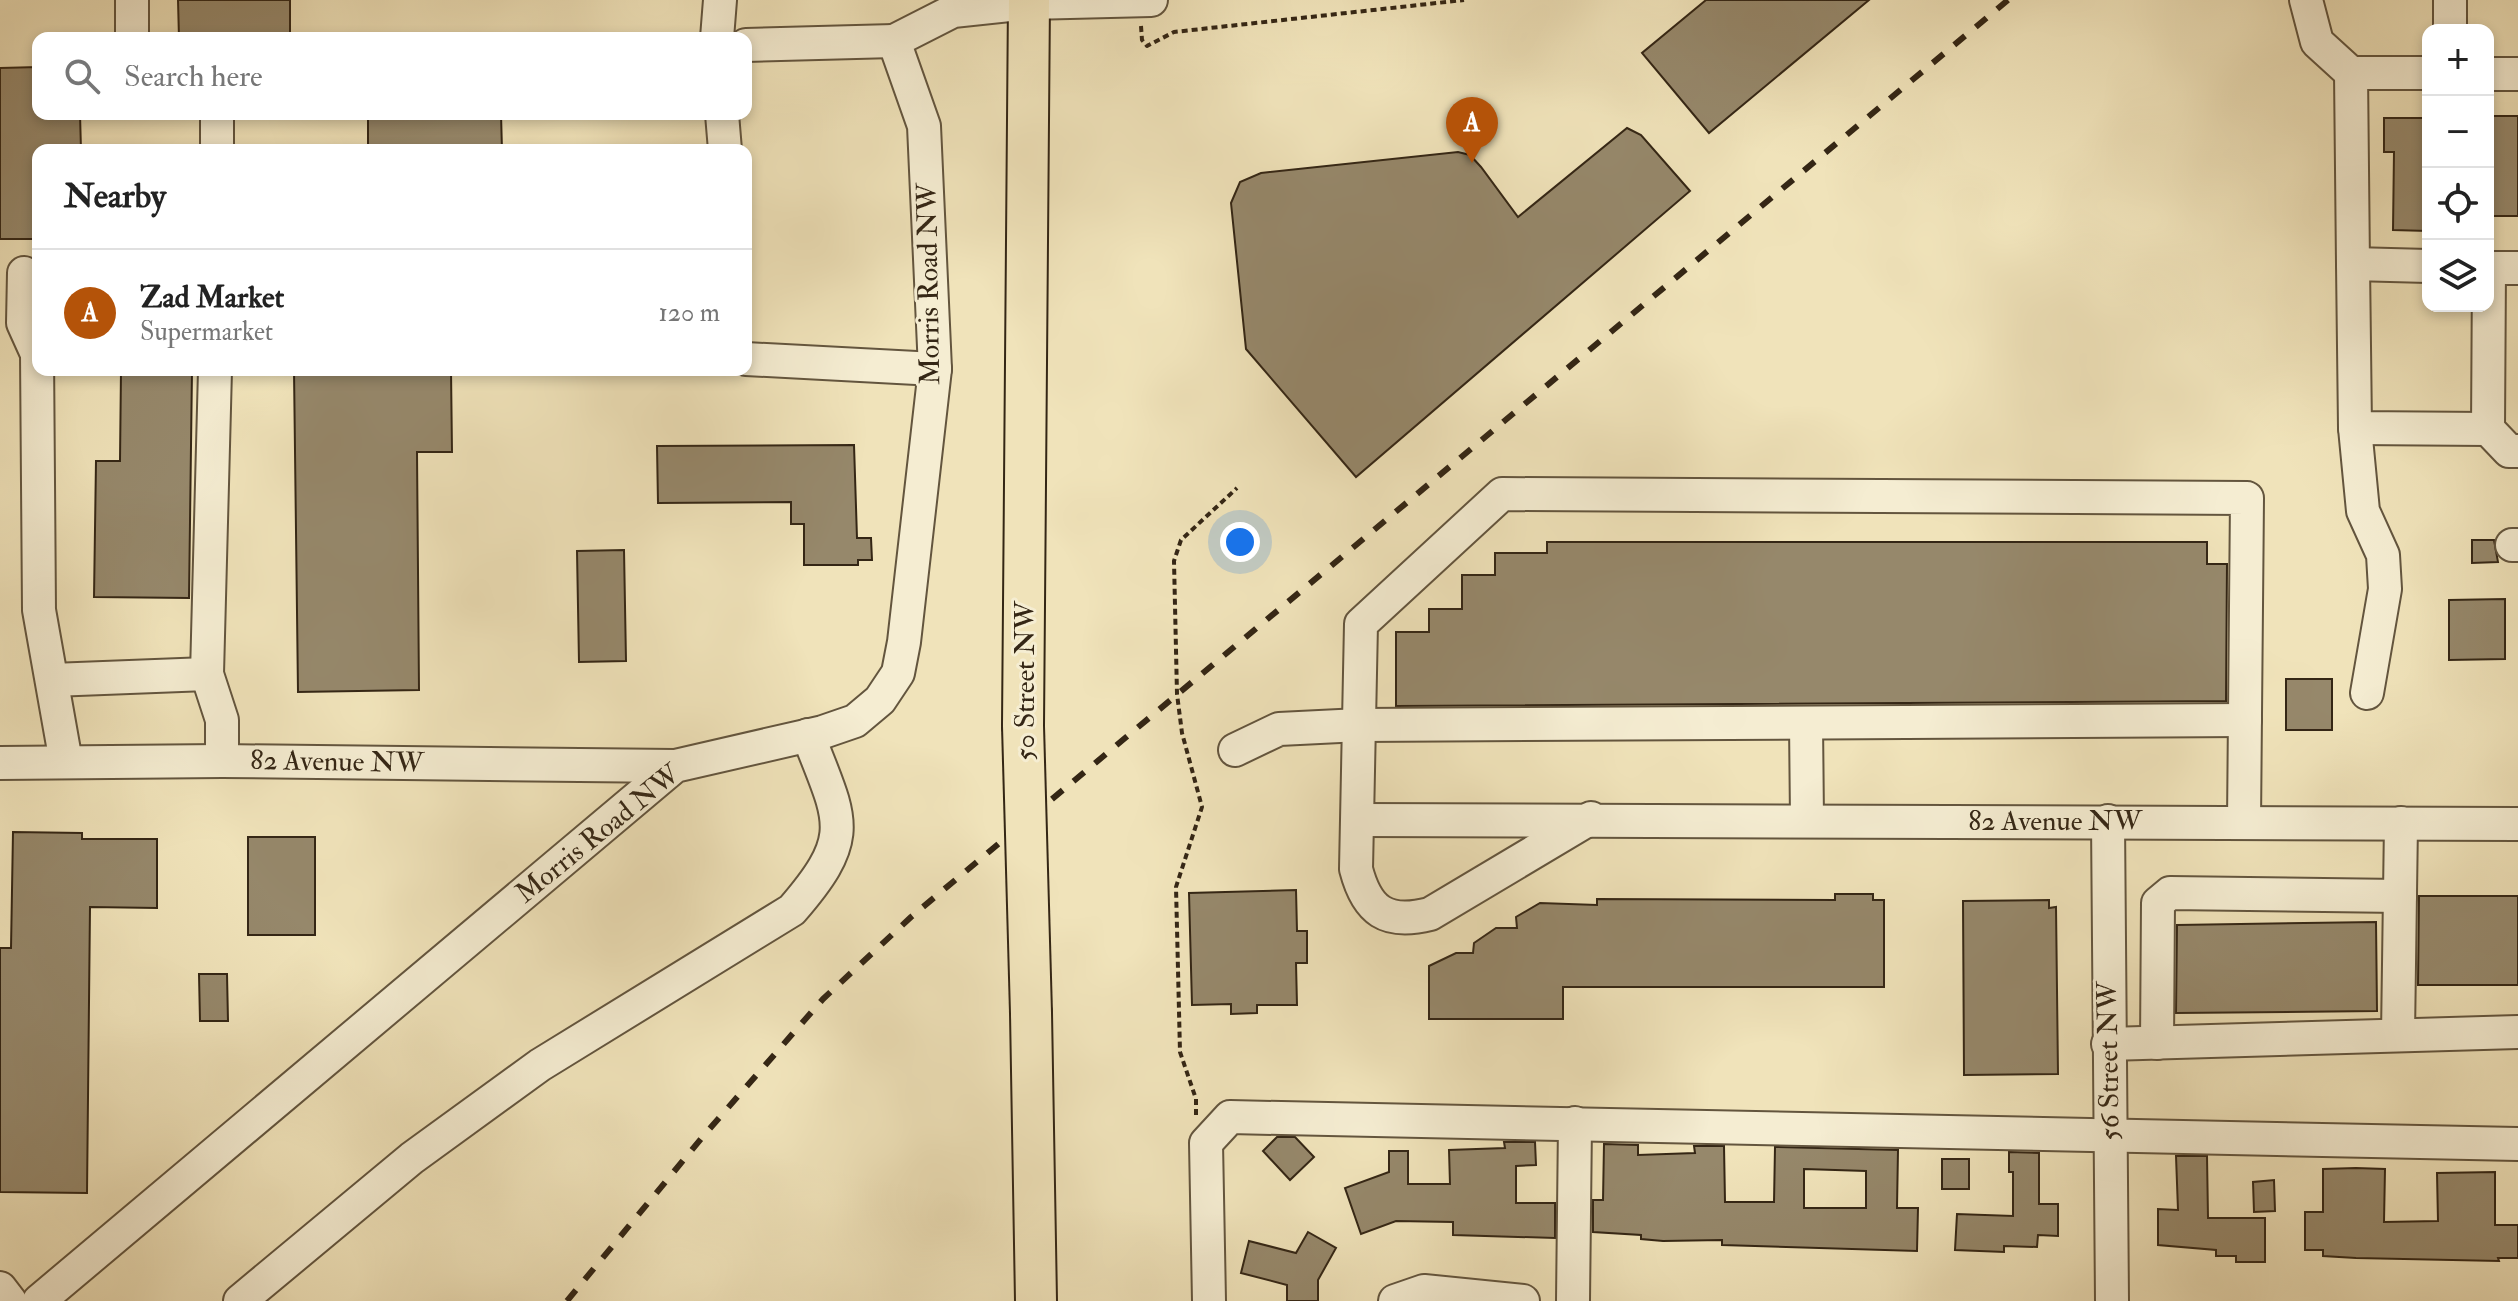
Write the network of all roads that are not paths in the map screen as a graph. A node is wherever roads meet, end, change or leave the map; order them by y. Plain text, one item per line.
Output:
1 (132, 0) edge
2 (720, 0) edge
3 (1151, 0) edge
4 (2306, 0) edge
5 (2450, 0) edge
6 (1140, 1) edge
7 (1042, 2) edge
8 (2450, 24) edge
9 (132, 32) edge
10 (717, 32) edge
11 (894, 41) junction
12 (752, 45) edge
13 (2351, 73) junction
14 (2422, 73) edge
15 (2494, 74) edge
16 (2518, 74) edge
17 (217, 120) edge
18 (722, 120) edge
19 (217, 144) edge
20 (724, 144) edge
21 (2353, 264) junction
22 (2422, 266) edge
23 (2494, 268) edge
24 (2518, 268) edge
25 (24, 273) dead end
26 (2488, 312) edge
27 (32, 343) edge
28 (752, 359) edge
29 (935, 369) junction
30 (37, 376) edge
31 (215, 376) edge
32 (2355, 428) junction
33 (2488, 429) junction
34 (2518, 451) edge
35 (207, 674) junction
36 (52, 680) junction
37 (2367, 693) dead end
38 (2245, 720) junction
39 (1806, 723) junction
40 (1360, 725) junction
41 (808, 735) junction
42 (1235, 750) dead end
43 (222, 761) junction
44 (66, 762) junction
45 (0, 763) edge
46 (675, 766) junction
47 (1591, 818) junction
48 (1807, 819) junction
49 (1360, 820) junction
50 (2108, 821) junction
51 (2244, 822) junction
52 (2401, 823) junction
53 (2518, 824) edge
54 (2400, 896) junction
55 (2518, 1032) edge
56 (2398, 1035) junction
57 (2157, 1043) junction
58 (2108, 1044) junction
59 (1575, 1123) junction
60 (2109, 1136) junction
61 (2518, 1144) edge
62 (0, 1288) edge
63 (1396, 1300) edge
64 (10, 1301) edge
65 (39, 1301) edge
66 (240, 1301) edge
67 (1036, 1301) edge
68 (1209, 1301) edge
69 (1523, 1301) edge
70 (1573, 1301) edge
71 (2112, 1301) edge

1 - 9 street
2 - 10 street
3 - 6 street
4 - 13 street
5 - 8 street
6 - 7 street
7 - 11 street
7 - 67 main road, 50 Street NW, bridge
11 - 12 street
11 - 29 street, Morris Road NW
13 - 14 street
13 - 21 street
15 - 16 street
17 - 19 street
18 - 20 street
21 - 22 street
21 - 32 street
23 - 24 street
25 - 27 street
26 - 33 street
28 - 29 street
29 - 41 street, Morris Road NW
30 - 36 street
31 - 35 street
32 - 33 street
32 - 37 street
33 - 34 street
35 - 36 street
35 - 43 street
36 - 44 street
38 - 39 street
38 - 40 street
38 - 51 street
39 - 40 street
39 - 48 street
40 - 42 street
40 - 49 street
41 - 46 street, Morris Road NW
41 - 66 street
43 - 44 street, 82 Avenue NW
43 - 46 street, 82 Avenue NW
44 - 45 street, 82 Avenue NW
46 - 65 street, Morris Road NW
47 - 48 street, 82 Avenue NW
47 - 49 street, 82 Avenue NW
47 - 49 street
48 - 50 street, 82 Avenue NW
50 - 51 street, 82 Avenue NW
50 - 58 street, 56 Street NW
51 - 52 street, 82 Avenue NW
52 - 53 street, 82 Avenue NW
52 - 54 street
54 - 56 street
54 - 57 street
55 - 56 street
56 - 57 street
57 - 58 street
58 - 60 street, 56 Street NW
59 - 60 street
59 - 68 street
59 - 70 street
60 - 61 street
60 - 71 street, 56 Street NW
62 - 64 street
63 - 69 street

